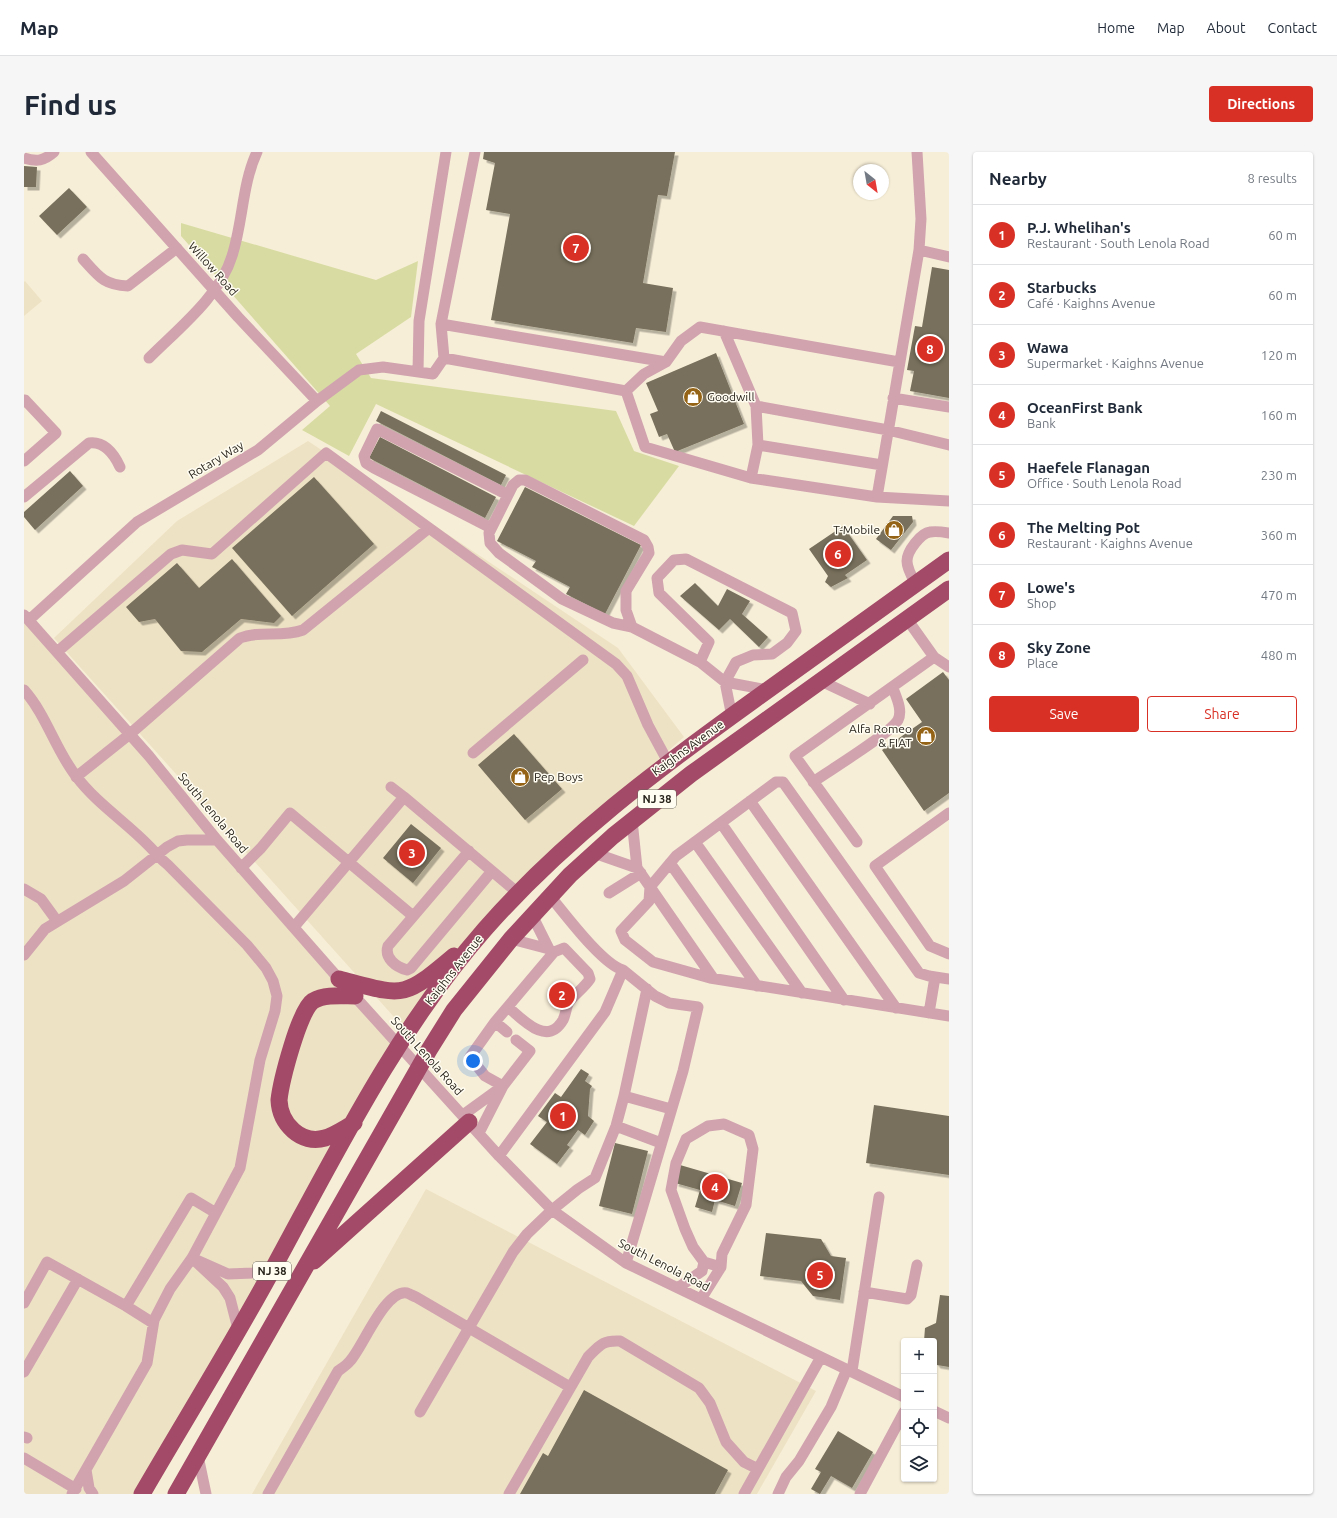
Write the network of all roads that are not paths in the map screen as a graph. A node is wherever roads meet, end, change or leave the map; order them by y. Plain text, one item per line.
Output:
1 (54, 152) edge
2 (91, 152) edge
3 (257, 152) edge
4 (446, 152) edge
5 (475, 152) edge
6 (918, 152) edge
7 (24, 158) edge
8 (177, 248) junction
9 (919, 250) junction
10 (949, 257) edge
11 (83, 259) dead end
12 (215, 291) junction
13 (441, 324) junction
14 (724, 331) junction
15 (149, 358) dead end
16 (444, 358) junction
17 (666, 362) junction
18 (899, 362) junction
19 (418, 372) junction
20 (626, 391) junction
21 (893, 398) junction
22 (25, 401) edge
23 (317, 401) junction
24 (756, 406) junction
25 (949, 406) edge
26 (888, 430) junction
27 (758, 445) junction
28 (949, 445) edge
29 (24, 461) edge
30 (882, 465) junction
31 (120, 467) dead end
32 (752, 478) junction
33 (508, 495) junction
34 (24, 497) edge
35 (877, 497) junction
36 (949, 501) edge
37 (429, 528) junction
38 (491, 528) junction
39 (949, 533) edge
40 (949, 560) edge
41 (916, 584) junction
42 (949, 589) edge
43 (26, 617) edge
44 (907, 619) junction
45 (632, 627) junction
46 (57, 652) junction
47 (934, 657) junction
48 (583, 660) dead end
49 (700, 662) junction
50 (949, 667) edge
51 (821, 681) junction
52 (724, 682) junction
53 (893, 688) junction
54 (24, 690) edge
55 (768, 690) junction
56 (870, 704) junction
57 (732, 717) junction
58 (130, 734) junction
59 (473, 753) dead end
60 (668, 762) junction
61 (76, 777) junction
62 (813, 782) junction
63 (391, 787) dead end
64 (404, 797) junction
65 (750, 801) junction
66 (949, 813) edge
67 (632, 820) junction
68 (721, 822) junction
69 (217, 840) junction
70 (695, 842) junction
71 (857, 842) dead end
72 (469, 851) junction
73 (594, 852) junction
74 (156, 856) junction
75 (349, 862) junction
76 (670, 863) junction
77 (241, 868) junction
78 (492, 871) junction
79 (639, 871) junction
80 (650, 887) junction
81 (24, 890) edge
82 (518, 893) junction
83 (609, 893) dead end
84 (550, 896) junction
85 (532, 915) junction
86 (413, 916) junction
87 (56, 920) junction
88 (294, 927) junction
89 (483, 931) junction
90 (511, 939) junction
91 (552, 950) junction
92 (949, 954) edge
93 (24, 955) edge
94 (623, 970) junction
95 (935, 977) junction
96 (713, 978) junction
97 (949, 978) edge
98 (339, 979) junction
99 (757, 986) junction
100 (647, 988) junction
101 (802, 993) junction
102 (355, 996) junction
103 (844, 1000) junction
104 (508, 1007) junction
105 (896, 1008) junction
106 (929, 1013) junction
107 (949, 1016) edge
108 (495, 1022) junction
109 (507, 1032) dead end
110 (516, 1040) dead end
111 (400, 1046) junction
112 (419, 1066) junction
113 (503, 1086) junction
114 (624, 1096) junction
115 (671, 1109) junction
116 (354, 1123) junction
117 (470, 1124) junction
118 (616, 1126) junction
119 (661, 1143) junction
120 (499, 1156) junction
121 (879, 1197) dead end
122 (552, 1210) junction
123 (216, 1213) junction
124 (192, 1258) junction
125 (704, 1262) junction
126 (626, 1263) junction
127 (916, 1265) dead end
128 (721, 1267) junction
129 (273, 1269) junction
130 (302, 1272) junction
131 (78, 1279) junction
132 (679, 1288) junction
133 (864, 1292) junction
134 (702, 1299) junction
135 (24, 1303) edge
136 (126, 1306) junction
137 (153, 1323) junction
138 (238, 1329) junction
139 (470, 1329) junction
140 (821, 1357) junction
141 (850, 1370) junction
142 (24, 1372) edge
143 (570, 1388) junction
144 (901, 1395) edge
145 (420, 1412) dead end
146 (937, 1412) edge
147 (901, 1418) edge
148 (949, 1418) edge
149 (198, 1456) junction
150 (24, 1458) edge
151 (758, 1469) junction
152 (86, 1470) junction
153 (74, 1491) edge
154 (93, 1494) edge
155 (142, 1494) edge
156 (176, 1494) edge
157 (206, 1494) edge
158 (268, 1494) edge
159 (509, 1494) edge
160 (744, 1494) edge
161 (778, 1494) edge
162 (860, 1494) edge

1 - 7 street
2 - 8 street, Willow Road
3 - 12 street
4 - 19 street
5 - 13 street
6 - 9 street
8 - 11 street
8 - 12 street, Willow Road
9 - 10 street
9 - 18 street
12 - 15 street
12 - 23 street, Willow Road
13 - 16 street
13 - 17 street
14 - 17 street
14 - 18 street
14 - 24 street
16 - 19 street, Rotary Way
16 - 20 street
17 - 20 street
18 - 21 street
19 - 23 street, Rotary Way
20 - 32 street
21 - 25 street
21 - 26 street
22 - 29 street
23 - 43 street, Rotary Way
24 - 26 street
24 - 27 street
26 - 28 street
26 - 30 street
27 - 30 street
27 - 32 street
30 - 35 street
31 - 34 street
32 - 35 street
33 - 38 street
33 - 38 street
33 - 45 street
35 - 36 street
37 - 46 street
37 - 58 street
37 - 60 street
38 - 45 street
39 - 41 street
40 - 41 highway, Kaighns Avenue / NJ 38
41 - 55 highway, Kaighns Avenue / NJ 38
42 - 44 highway, Kaighns Avenue / NJ 38
43 - 46 street, South Lenola Road
44 - 47 street
44 - 51 highway, Kaighns Avenue / NJ 38
45 - 49 street
46 - 58 street, South Lenola Road
47 - 50 street
47 - 53 street
48 - 59 street
49 - 52 street
49 - 52 street
51 - 56 street
51 - 67 highway, Kaighns Avenue / NJ 38
52 - 55 street
52 - 57 street
53 - 56 street
53 - 62 street
54 - 61 street
55 - 57 highway, Kaighns Avenue / NJ 38
56 - 62 street
57 - 60 highway, Kaighns Avenue / NJ 38
58 - 61 street
58 - 69 street, South Lenola Road
60 - 82 highway, Kaighns Avenue / NJ 38
61 - 74 street
62 - 71 street
63 - 64 street
64 - 72 street
64 - 75 street
65 - 68 street
65 - 95 street
65 - 105 street
66 - 92 street
67 - 73 highway, Kaighns Avenue / NJ 38
67 - 79 street
68 - 70 street
68 - 103 street
69 - 74 street
69 - 77 street, South Lenola Road
70 - 76 street
70 - 101 street
72 - 78 street
72 - 86 street
73 - 79 street
73 - 84 highway, Kaighns Avenue / NJ 38
74 - 87 street
74 - 123 street
75 - 77 street
75 - 86 street
75 - 88 street
76 - 80 street
76 - 99 street
77 - 88 street, South Lenola Road
78 - 82 street
78 - 86 street
79 - 80 street
79 - 83 street
80 - 96 street
80 - 96 street
81 - 87 street
82 - 89 highway, Kaighns Avenue / NJ 38
84 - 85 highway, Kaighns Avenue / NJ 38
84 - 94 street
85 - 90 highway, Kaighns Avenue / NJ 38
85 - 91 street
87 - 93 street
88 - 98 street, South Lenola Road
89 - 98 highway
89 - 111 highway, Kaighns Avenue / NJ 38
90 - 91 street
90 - 112 highway, Kaighns Avenue / NJ 38
91 - 104 street
91 - 104 street
94 - 100 street
94 - 120 street
95 - 97 street
95 - 106 street
96 - 99 street
98 - 102 street, South Lenola Road
99 - 101 street
100 - 114 street
100 - 115 street
101 - 103 street
102 - 111 street, South Lenola Road
102 - 116 highway
103 - 105 street
104 - 108 street
105 - 106 street
106 - 107 street
108 - 109 street
108 - 113 street
110 - 113 street
111 - 112 street, South Lenola Road
111 - 116 highway, NJ 38
112 - 117 street, South Lenola Road
112 - 130 highway, NJ 38
113 - 117 street
113 - 117 street
114 - 115 street
114 - 118 street
115 - 119 street
116 - 129 highway, NJ 38
117 - 120 street, South Lenola Road
117 - 130 highway
118 - 119 street
118 - 122 street
119 - 126 street
120 - 122 street, South Lenola Road
121 - 133 street
122 - 126 street, South Lenola Road
122 - 139 street
123 - 124 street
123 - 136 street
124 - 129 street
124 - 137 street
124 - 138 street
125 - 128 street
125 - 128 street
125 - 132 street
126 - 132 street, South Lenola Road
127 - 133 street
128 - 134 street
129 - 138 highway, NJ 38
130 - 149 highway, NJ 38
131 - 135 street
131 - 136 street
131 - 142 street
132 - 134 street, South Lenola Road
133 - 141 street
134 - 140 street, South Lenola Road
136 - 137 street
137 - 152 street
138 - 155 highway, NJ 38
139 - 143 street
139 - 145 street
139 - 158 street
140 - 141 street, South Lenola Road
140 - 151 street
141 - 144 street, South Lenola Road
141 - 161 street
143 - 151 street
143 - 159 street
146 - 148 street
147 - 162 street
149 - 156 highway, NJ 38
149 - 157 street
150 - 153 street
151 - 160 street
152 - 153 street
152 - 154 street

